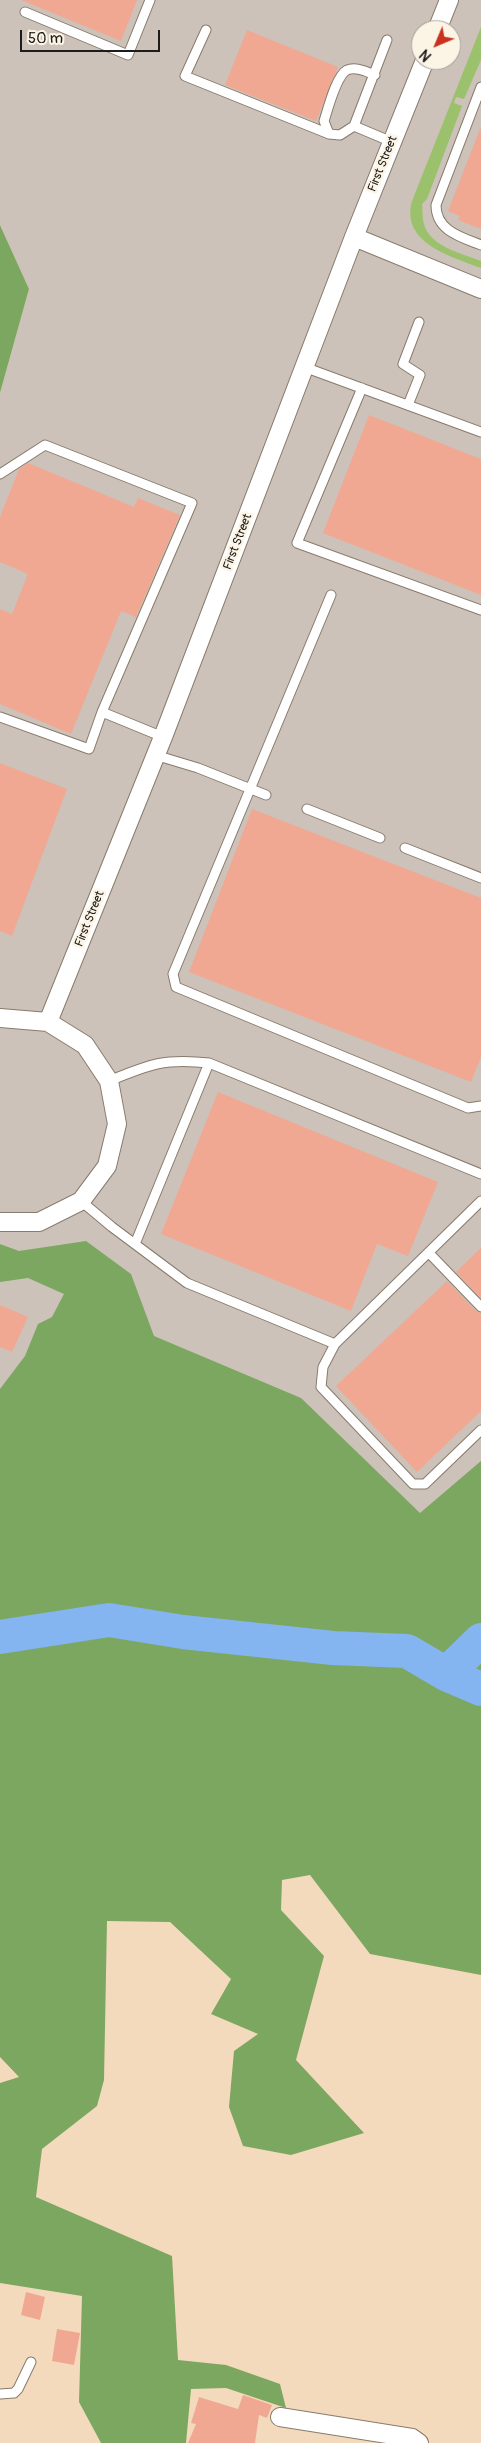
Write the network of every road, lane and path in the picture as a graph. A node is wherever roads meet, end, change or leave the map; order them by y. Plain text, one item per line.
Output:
1 (150, 0) edge
2 (449, 0) edge
3 (24, 12) dead end
4 (441, 20) edge
5 (206, 30) dead end
6 (387, 40) dead end
7 (421, 70) edge
8 (375, 75) junction
9 (481, 87) edge
10 (354, 126) junction
11 (329, 134) junction
12 (392, 142) junction
13 (354, 237) junction
14 (481, 245) edge
15 (481, 289) edge
16 (419, 322) dead end
17 (304, 367) junction
18 (362, 388) junction
19 (408, 405) junction
20 (481, 432) edge
21 (0, 474) edge
22 (331, 594) dead end
23 (481, 610) edge
24 (102, 712) junction
25 (0, 716) edge
26 (163, 737) junction
27 (155, 755) junction
28 (249, 788) junction
29 (266, 795) dead end
30 (307, 810) dead end
31 (380, 838) dead end
32 (405, 848) dead end
33 (481, 878) edge
34 (0, 1018) edge
35 (48, 1022) junction
36 (209, 1063) junction
37 (110, 1081) junction
38 (481, 1106) edge
39 (481, 1174) edge
40 (81, 1200) junction
41 (481, 1201) edge
42 (0, 1222) edge
43 (135, 1244) junction
44 (429, 1253) junction
45 (481, 1306) edge
46 (334, 1344) junction
47 (481, 1430) edge
48 (31, 2362) dead end
49 (0, 2394) edge
50 (280, 2418) dead end
51 (419, 2443) edge

1 - 3 lane
2 - 4 street
5 - 11 lane
6 - 8 lane
7 - 12 street, First Street
8 - 10 lane
8 - 11 lane
9 - 14 lane
10 - 11 lane
10 - 12 lane
12 - 13 street, First Street
13 - 15 street
13 - 17 street, First Street
16 - 19 lane
17 - 18 lane
17 - 26 street, First Street
18 - 19 lane
18 - 23 lane
19 - 20 lane
21 - 24 lane
22 - 28 lane
24 - 25 lane
24 - 26 lane
26 - 27 street, First Street
27 - 28 lane
27 - 35 street, First Street
28 - 29 lane
28 - 38 lane
30 - 31 lane
32 - 33 lane
34 - 35 street
35 - 37 street
36 - 37 lane
36 - 39 lane
36 - 43 lane
37 - 40 street
40 - 42 street
40 - 43 lane
41 - 44 lane
43 - 46 lane
44 - 45 lane
44 - 46 lane
46 - 47 lane
48 - 49 lane
50 - 51 street

